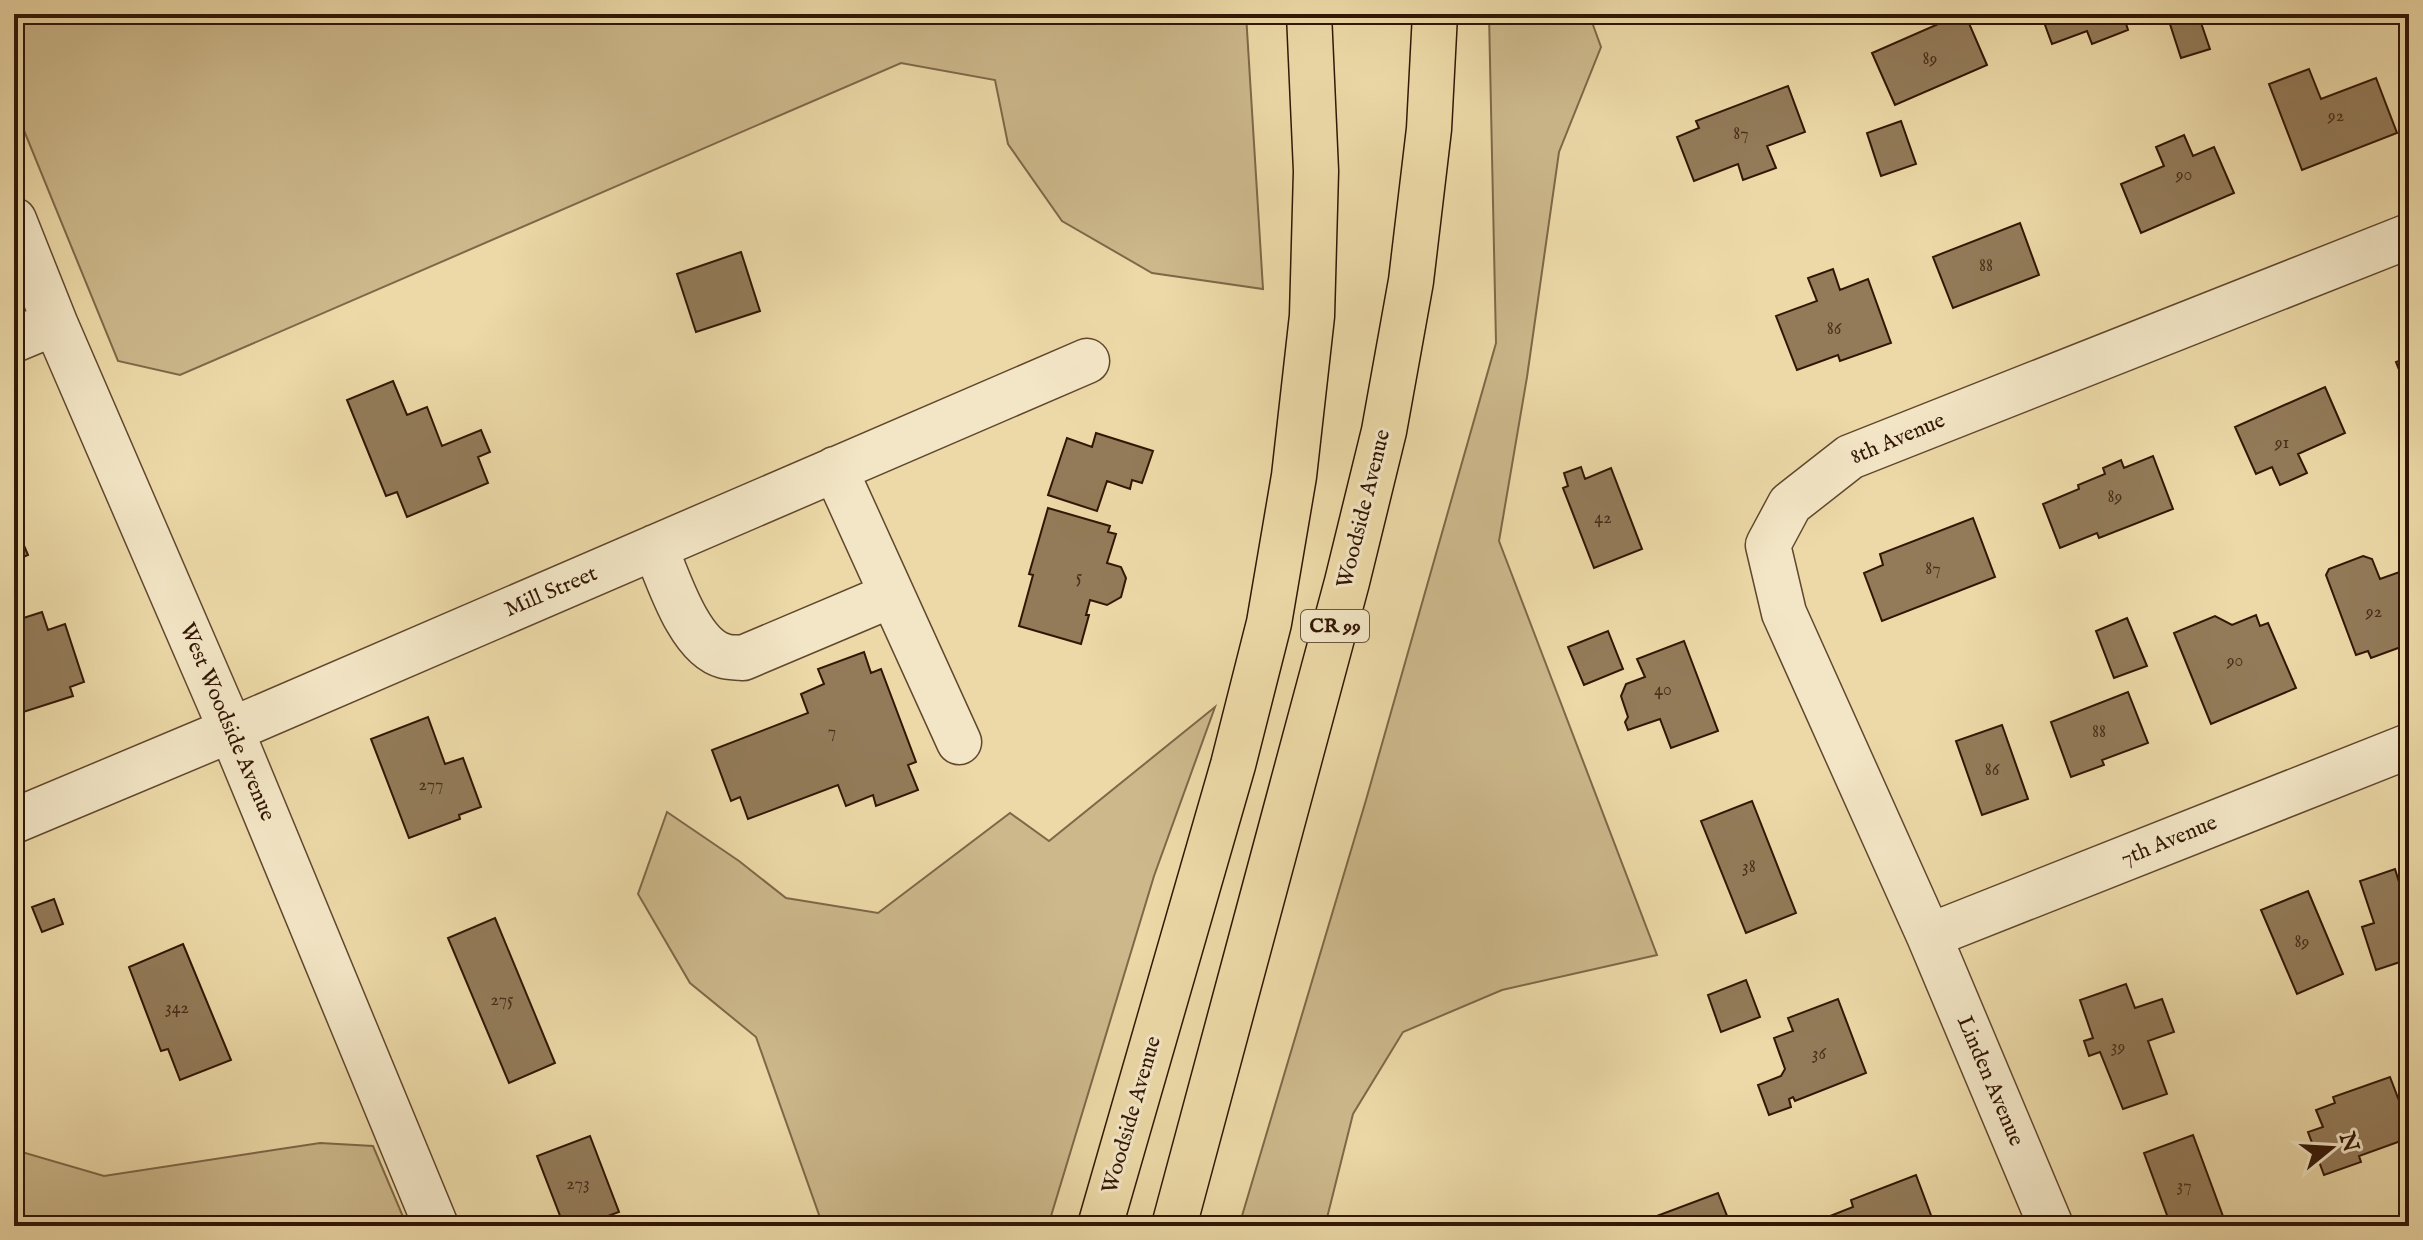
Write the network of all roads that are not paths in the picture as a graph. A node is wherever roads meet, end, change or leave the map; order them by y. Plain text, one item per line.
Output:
1 (1309, 14) edge
2 (1435, 14) edge
3 (14, 220) edge
4 (2409, 236) edge
5 (55, 323) junction
6 (14, 340) edge
7 (1087, 361) dead end
8 (835, 469) junction
9 (655, 547) junction
10 (892, 595) junction
11 (231, 730) junction
12 (959, 742) dead end
13 (2409, 746) edge
14 (14, 821) edge
15 (1929, 936) junction
16 (436, 1226) edge
17 (1100, 1226) edge
18 (1174, 1226) edge
19 (2051, 1226) edge

1 - 17 main road, Woodside Avenue / CR 99
2 - 18 main road, Woodside Avenue / CR 99
3 - 5 street, West Woodside Avenue
4 - 15 street, 8th Avenue
5 - 6 street
5 - 11 street, West Woodside Avenue
7 - 8 street, Mill Street
8 - 9 street, Mill Street
8 - 10 street
9 - 10 street
9 - 11 street, Mill Street
10 - 12 street
11 - 14 street, Mill Street
11 - 16 street, West Woodside Avenue
13 - 15 street, 7th Avenue
15 - 19 street, Linden Avenue

